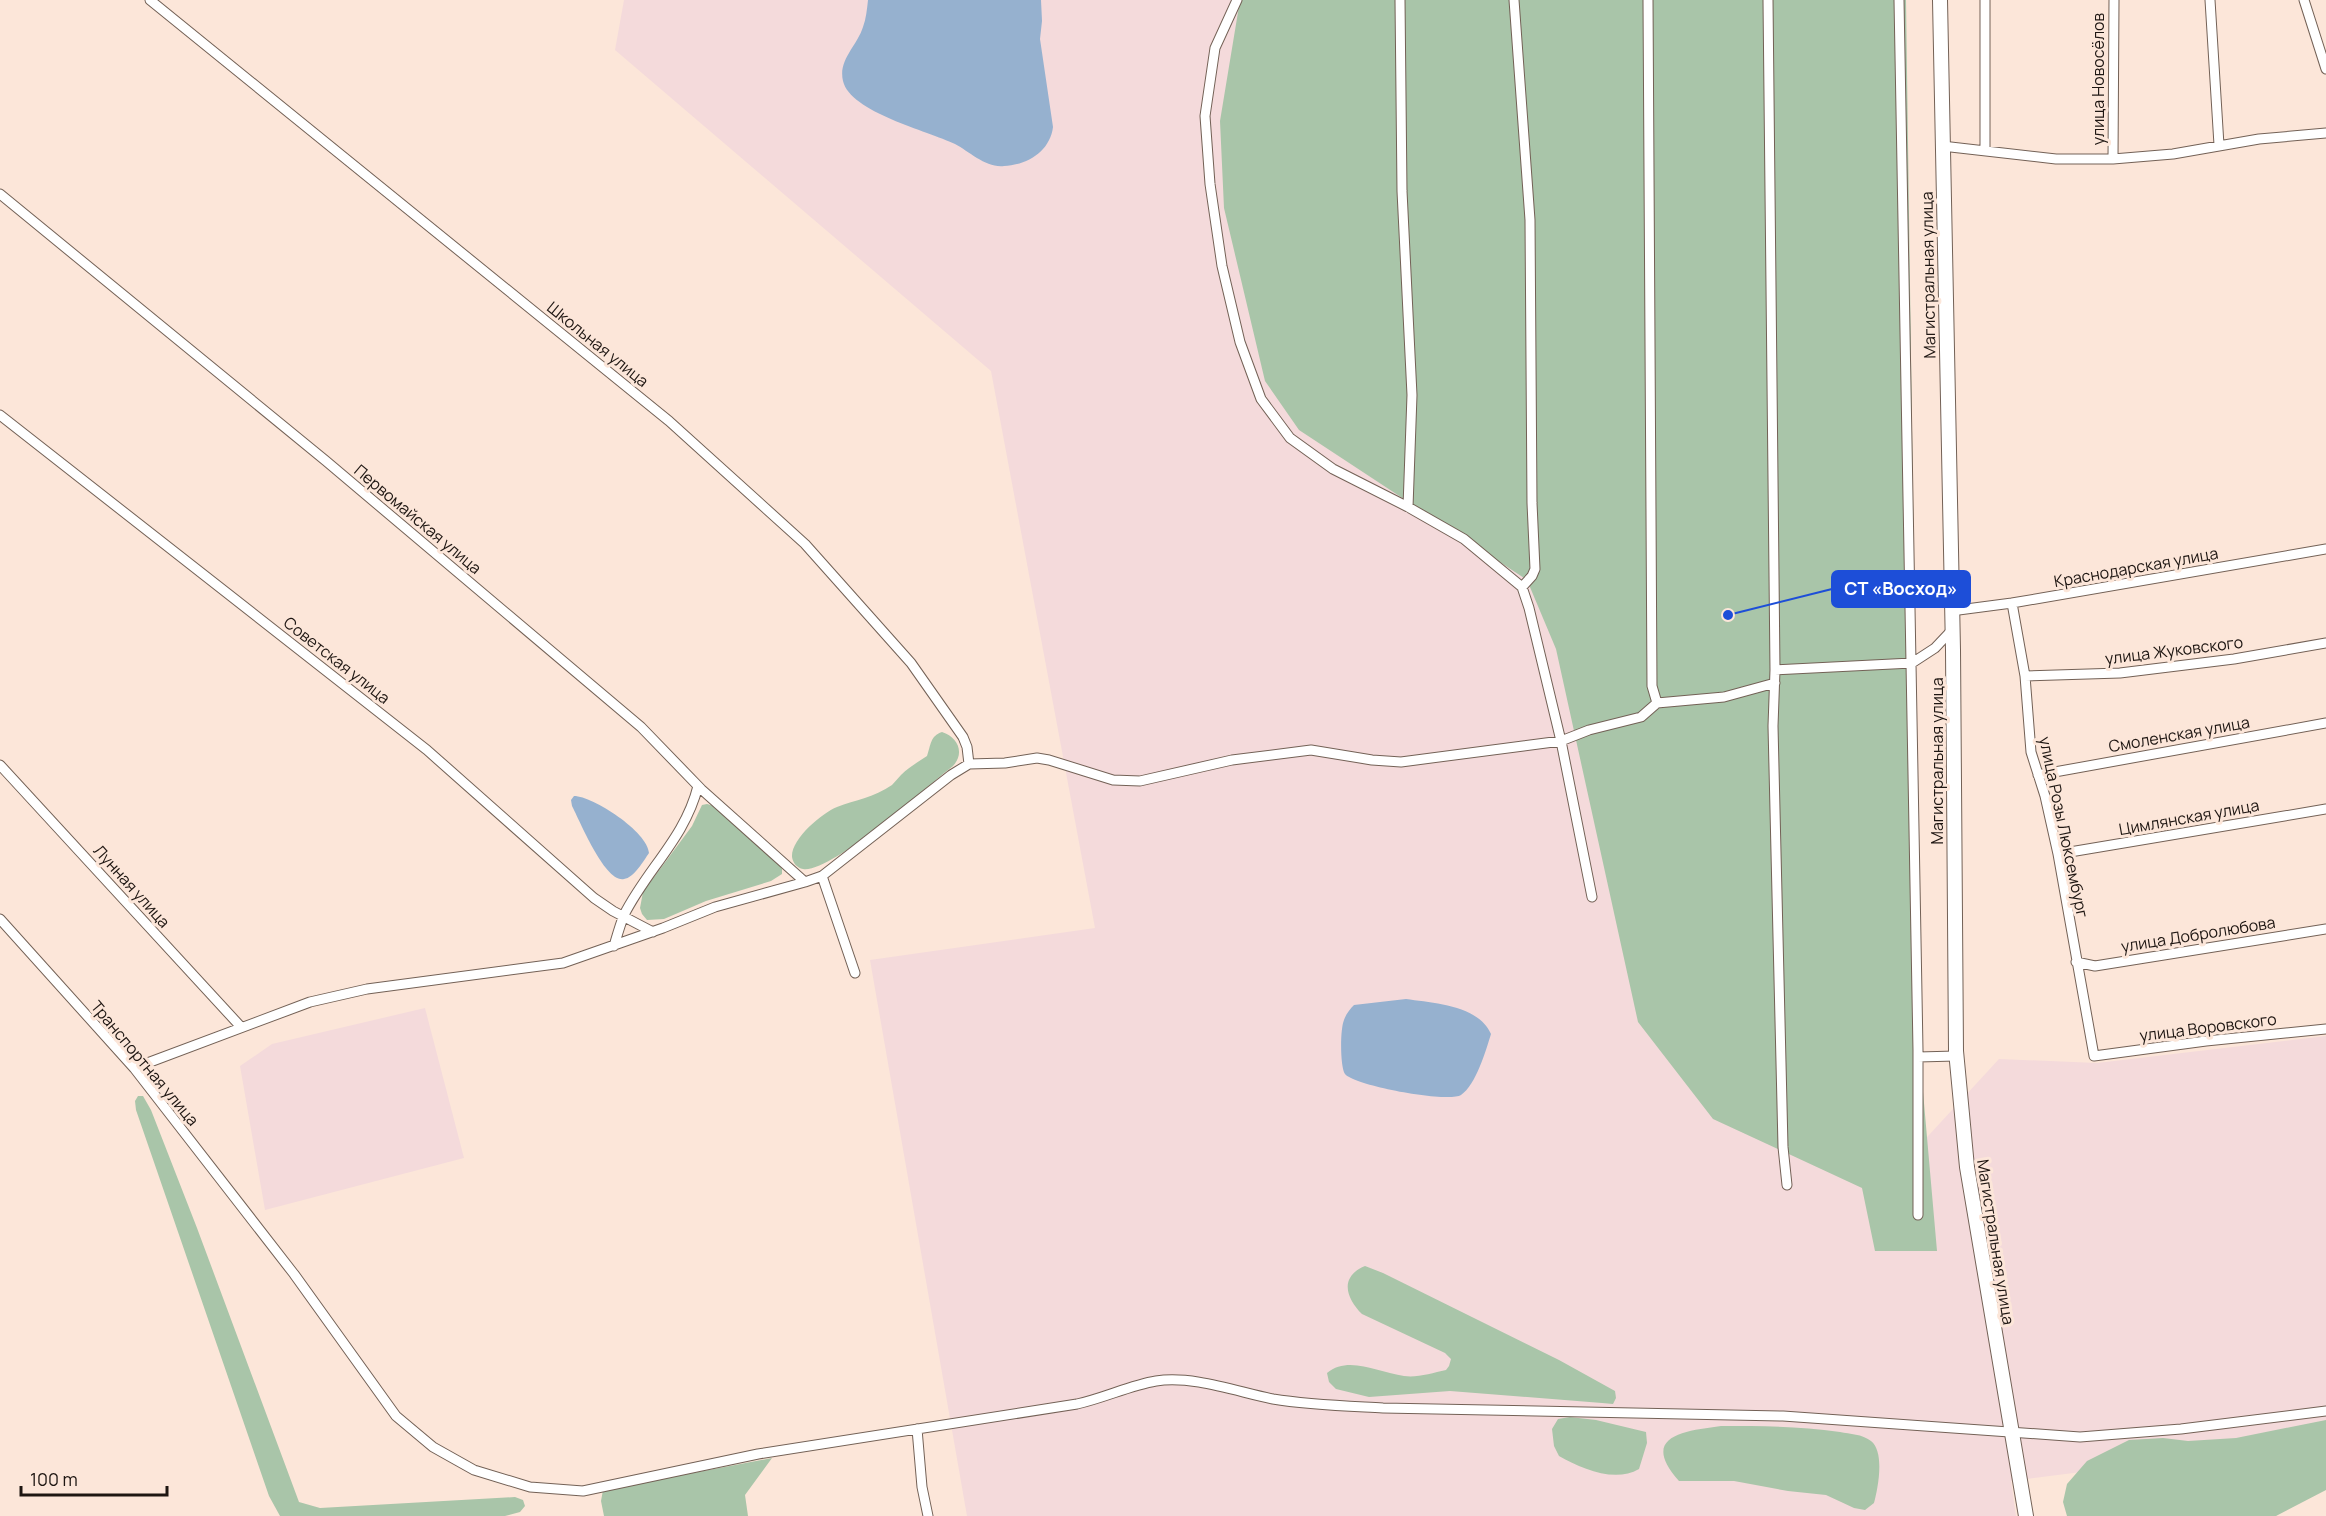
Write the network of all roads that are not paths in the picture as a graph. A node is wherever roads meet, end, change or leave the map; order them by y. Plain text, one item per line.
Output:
1 (150, 0) edge
2 (1237, 0) edge
3 (1400, 0) edge
4 (1514, 0) edge
5 (1648, 0) edge
6 (1768, 0) edge
7 (1899, 0) edge
8 (1940, 0) edge
9 (1985, 0) edge
10 (2114, 0) edge
11 (2211, 0) edge
12 (2304, 0) edge
13 (2326, 69) edge
14 (2326, 133) edge
15 (2219, 145) junction
16 (1942, 146) junction
17 (1985, 150) junction
18 (2113, 159) junction
19 (0, 194) edge
20 (0, 415) edge
21 (1408, 507) junction
22 (2326, 549) edge
23 (1522, 587) junction
24 (2012, 603) junction
25 (1951, 612) junction
26 (1952, 630) junction
27 (2326, 643) edge
28 (1912, 663) junction
29 (1775, 670) junction
30 (2025, 676) junction
31 (1775, 683) junction
32 (1658, 702) junction
33 (2326, 723) edge
34 (1561, 741) junction
35 (969, 764) junction
36 (0, 765) edge
37 (2038, 774) junction
38 (698, 786) junction
39 (2326, 809) edge
40 (2058, 854) junction
41 (822, 876) junction
42 (805, 882) junction
43 (1592, 897) dead end
44 (624, 916) junction
45 (0, 919) edge
46 (2326, 929) edge
47 (652, 932) junction
48 (614, 946) junction
49 (2076, 962) junction
50 (855, 973) dead end
51 (241, 1027) junction
52 (2326, 1029) edge
53 (1956, 1056) junction
54 (2094, 1056) joint
55 (1918, 1057) junction
56 (134, 1068) junction
57 (1787, 1185) dead end
58 (1918, 1215) dead end
59 (2326, 1411) edge
60 (917, 1429) junction
61 (2012, 1433) junction
62 (928, 1516) edge
63 (2026, 1516) edge

1 - 35 street, Школьная улица
2 - 21 street
3 - 21 street
4 - 23 street
5 - 32 street
6 - 29 street
7 - 28 street
8 - 16 main road, Магистральная улица
9 - 17 street
10 - 18 street, улица Новосёлов
11 - 15 street
12 - 13 street
14 - 15 street
15 - 18 street
16 - 17 street
16 - 25 main road, Магистральная улица
17 - 18 street
19 - 38 street, Первомайская улица
20 - 44 street, Советская улица
21 - 23 street
22 - 24 street, Краснодарская улица
23 - 34 street
24 - 25 street, Краснодарская улица
24 - 30 street, улица Розы Люксембург
25 - 26 main road, Магистральная улица
26 - 28 street
26 - 53 main road, Магистральная улица
27 - 30 street, улица Жуковского
28 - 29 street
28 - 55 street
29 - 31 street
30 - 37 street, улица Розы Люксембург
31 - 32 street
31 - 57 street
32 - 34 street
33 - 37 street, Смоленская улица
34 - 35 street
34 - 43 street
35 - 41 street
36 - 51 street, Лунная улица
37 - 40 street, улица Розы Люксембург
38 - 42 street, Первомайская улица
38 - 44 street
39 - 40 street, Цимлянская улица
40 - 49 street, улица Розы Люксембург
41 - 42 street
41 - 50 street
42 - 47 street
44 - 47 street, Советская улица
44 - 48 street
45 - 56 street, Транспортная улица
46 - 49 street, улица Добролюбова
47 - 48 street
48 - 51 street
49 - 54 street, улица Розы Люксембург
51 - 56 street
52 - 54 street, улица Воровского
53 - 55 street
53 - 61 main road, Магистральная улица
55 - 58 street
56 - 60 street, Транспортная улица
59 - 61 street, Транспортная улица
60 - 61 street, Транспортная улица
60 - 62 street
61 - 63 main road, Магистральная улица

